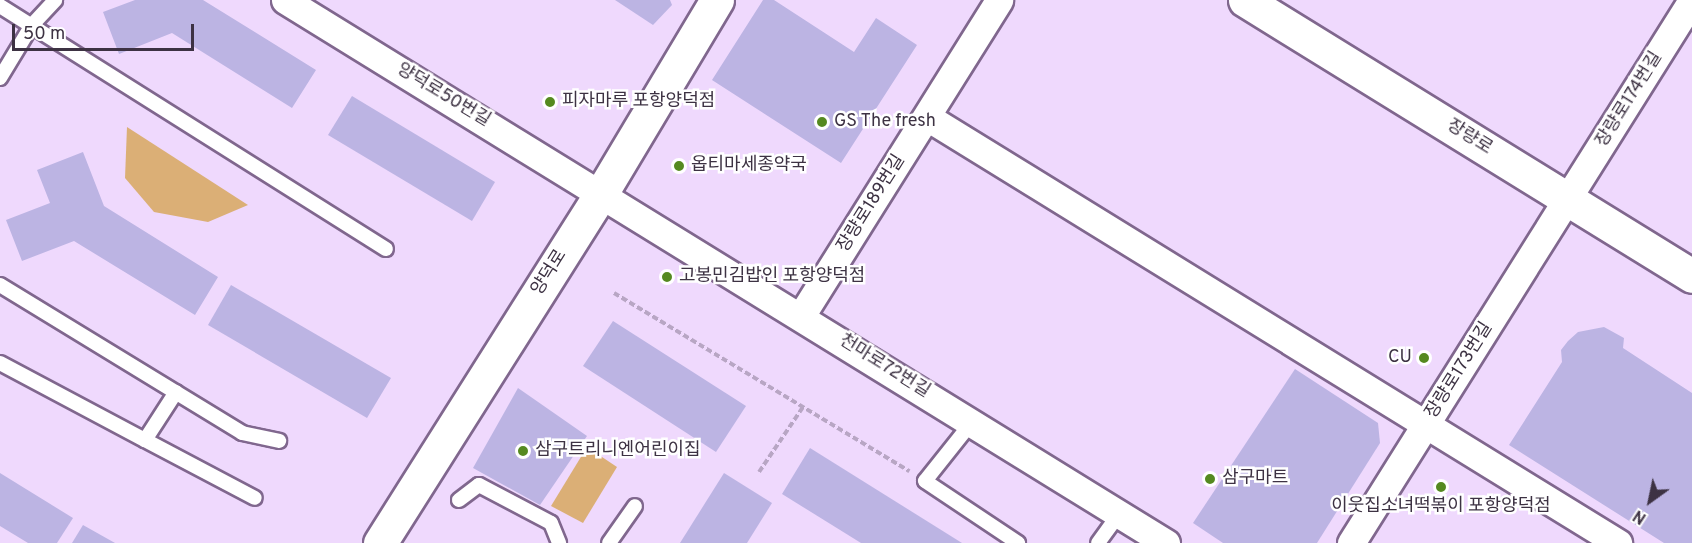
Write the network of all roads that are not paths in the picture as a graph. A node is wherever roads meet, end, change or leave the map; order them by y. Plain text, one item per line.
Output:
1 (55, 0) edge
2 (285, 0) edge
3 (717, 0) edge
4 (999, 0) edge
5 (1245, 0) edge
6 (1692, 0) edge
7 (0, 6) edge
8 (32, 26) junction
9 (0, 78) edge
10 (927, 117) junction
11 (602, 192) junction
12 (1569, 200) junction
13 (386, 249) dead end
14 (1692, 276) edge
15 (0, 286) edge
16 (801, 316) junction
17 (0, 363) edge
18 (176, 392) junction
19 (972, 422) junction
20 (1426, 425) junction
21 (145, 440) junction
22 (279, 441) dead end
23 (255, 498) dead end
24 (459, 500) dead end
25 (635, 506) dead end
26 (1119, 514) junction
27 (380, 543) edge
28 (559, 543) edge
29 (609, 543) edge
30 (1018, 543) edge
31 (1098, 543) edge
32 (1166, 543) edge
33 (1351, 543) edge
34 (1618, 543) edge

1 - 8 lane
2 - 11 street, 양덕로50번길
3 - 11 street, 양덕로
4 - 10 street, 장량로189번길
5 - 12 street, 장량로
6 - 12 street, 장량로174번길
7 - 8 lane
8 - 9 lane
8 - 13 lane
10 - 16 street, 장량로189번길
10 - 20 street
11 - 16 street, 천마로72번길
11 - 27 street, 양덕로
12 - 14 street, 장량로
12 - 20 street, 장량로173번길
15 - 18 lane
16 - 19 street, 천마로72번길
17 - 21 lane
18 - 21 lane
18 - 22 lane
19 - 26 street, 천마로72번길
19 - 30 lane
20 - 33 street, 장량로173번길
20 - 34 street
21 - 23 lane
24 - 28 lane
25 - 29 lane
26 - 31 lane
26 - 32 street, 천마로72번길

